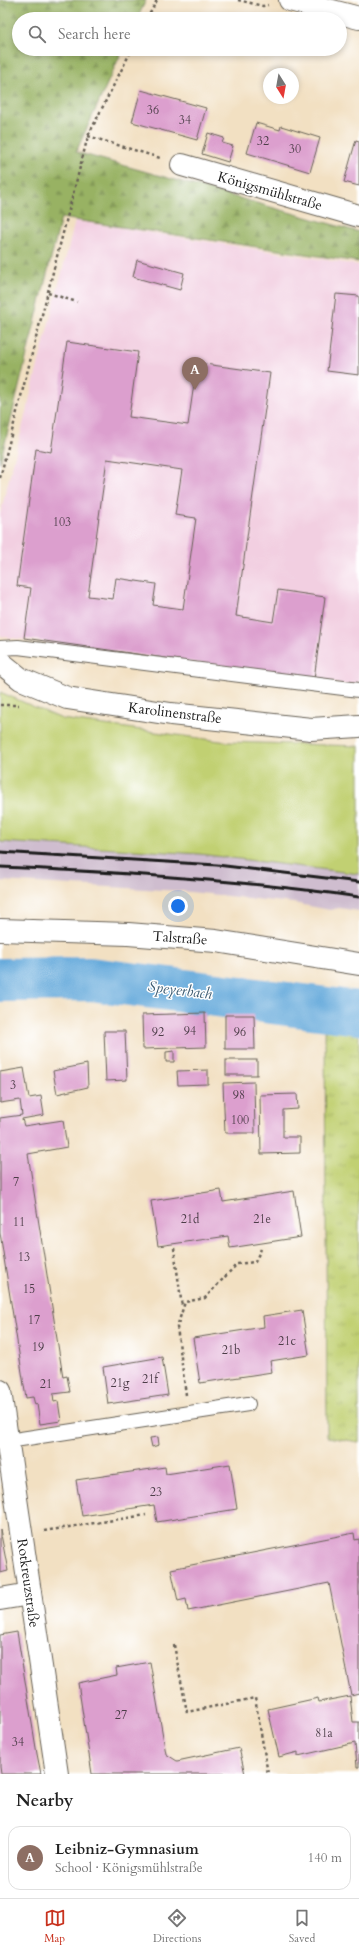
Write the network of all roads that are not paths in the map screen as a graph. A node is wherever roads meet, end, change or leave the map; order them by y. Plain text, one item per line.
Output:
1 (279, 2) edge
2 (329, 12) edge
3 (347, 16) edge
4 (359, 18) edge
5 (182, 165) road end
6 (359, 216) edge
7 (0, 648) edge
8 (0, 662) edge
9 (359, 690) edge
10 (359, 726) edge
11 (0, 930) edge
12 (359, 964) edge
13 (0, 1391) edge
14 (248, 1404) dead end
15 (8, 1441) junction
16 (30, 1594) junction
17 (0, 1599) edge
18 (57, 1774) edge

1 - 2 street
3 - 4 street
5 - 6 street, Königsmühlstraße
7 - 9 lane
8 - 10 street, Karolinenstraße
11 - 12 street, Talstraße
13 - 15 street, Rotkreuzstraße
14 - 15 lane
15 - 16 street, Rotkreuzstraße
16 - 17 street
16 - 18 street, Rotkreuzstraße

